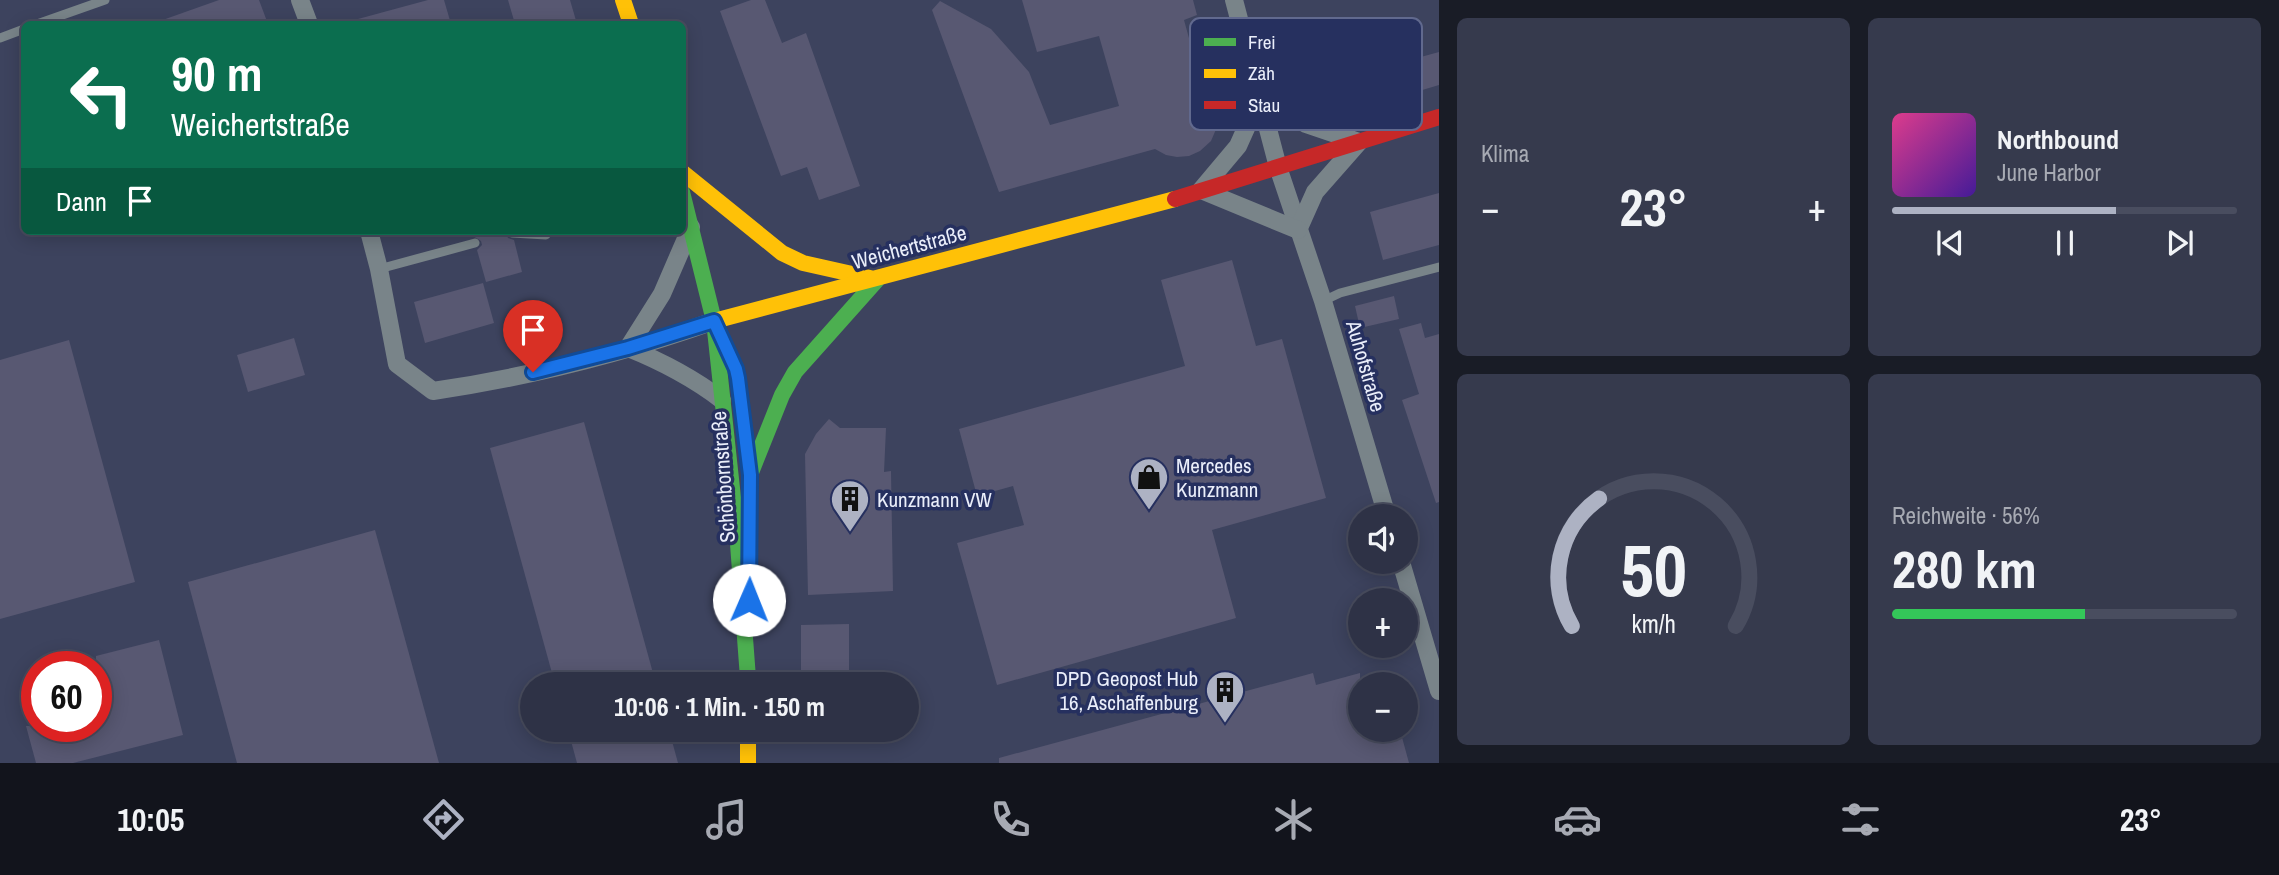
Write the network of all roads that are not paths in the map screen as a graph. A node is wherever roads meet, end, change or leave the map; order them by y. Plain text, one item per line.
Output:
1 (105, 0) edge
2 (300, 0) edge
3 (623, 0) edge
4 (1234, 0) edge
5 (1239, 18) edge
6 (46, 21) edge
7 (308, 21) edge
8 (630, 21) edge
9 (21, 30) edge
10 (0, 38) edge
11 (1439, 117) edge
12 (1422, 122) edge
13 (1245, 130) edge
14 (1268, 130) edge
15 (1324, 130) edge
16 (1397, 130) edge
17 (1359, 142) junction
18 (1278, 167) junction
19 (686, 175) edge
20 (1201, 190) junction
21 (686, 206) edge
22 (692, 226) junction
23 (1298, 230) junction
24 (370, 235) edge
25 (475, 243) dead end
26 (1439, 267) edge
27 (379, 270) junction
28 (877, 280) junction
29 (1323, 301) junction
30 (714, 321) junction
31 (628, 348) junction
32 (736, 369) dead end
33 (722, 400) junction
34 (745, 439) dead end
35 (750, 487) junction
36 (1383, 504) edge
37 (1405, 574) edge
38 (747, 672) edge
39 (748, 672) edge
40 (1439, 691) edge
41 (748, 742) edge
42 (748, 763) edge

1 - 6 lane
2 - 7 street
3 - 8 main road
4 - 5 street, Auhofstraße
9 - 10 lane
11 - 12 main road, Weichertstraße
13 - 20 street
14 - 18 street, Auhofstraße
15 - 17 street
16 - 17 main road, Weichertstraße
17 - 18 main road, Weichertstraße
17 - 23 street
18 - 20 main road, Weichertstraße
18 - 23 street, Auhofstraße
19 - 28 main road
20 - 23 street
20 - 28 main road, Weichertstraße
21 - 22 main road, Schönbornstraße
22 - 30 main road, Schönbornstraße
22 - 31 street
23 - 29 street, Auhofstraße
24 - 27 street, Weichertstraße
25 - 27 lane
26 - 29 lane
27 - 31 street, Weichertstraße
28 - 30 main road, Weichertstraße
28 - 35 main road
29 - 36 street, Auhofstraße
30 - 31 street, Weichertstraße
30 - 32 main road, Schönbornstraße
30 - 33 main road, Schönbornstraße
31 - 33 street
33 - 38 main road, Schönbornstraße
34 - 35 main road, Schönbornstraße
35 - 39 main road, Schönbornstraße
37 - 40 street
41 - 42 main road

